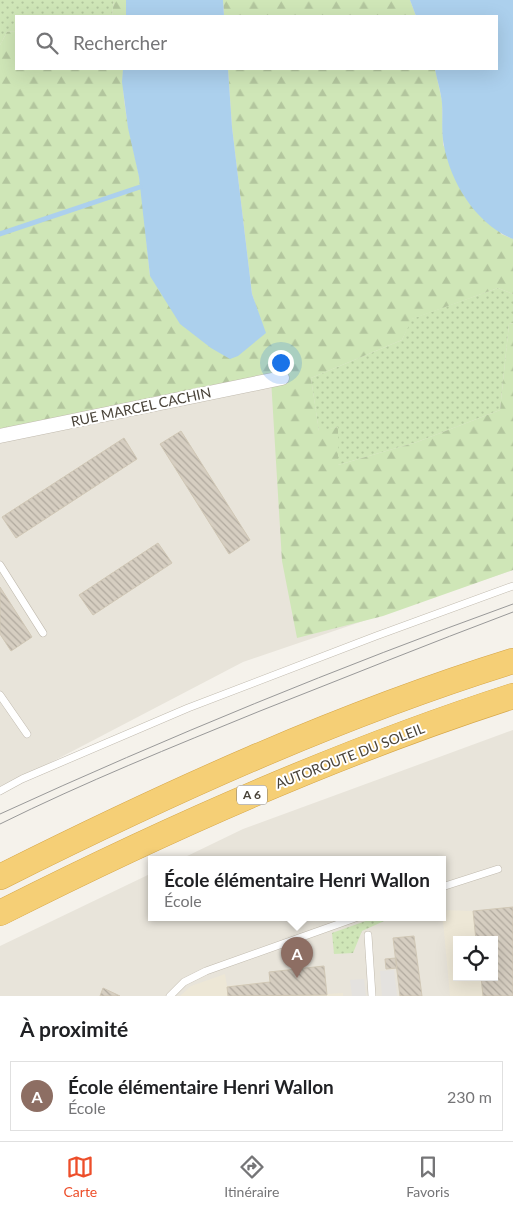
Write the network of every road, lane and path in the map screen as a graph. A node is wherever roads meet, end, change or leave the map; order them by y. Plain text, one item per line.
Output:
1 (282, 378) dead end
2 (0, 436) edge
3 (0, 564) edge
4 (513, 586) edge
5 (43, 633) dead end
6 (513, 661) edge
7 (0, 694) edge
8 (513, 696) edge
9 (27, 734) dead end
10 (0, 792) edge
11 (498, 869) dead end
12 (0, 877) edge
13 (446, 886) edge
14 (0, 913) edge
15 (347, 921) edge
16 (368, 935) dead end
17 (170, 996) edge
18 (372, 996) edge

1 - 2 street, RUE MARCEL CACHIN
3 - 5 lane
4 - 10 lane
6 - 12 highway, A 6
7 - 9 lane
8 - 14 highway, AUTOROUTE DU SOLEIL / A 6
11 - 13 lane
15 - 17 lane
16 - 18 lane

